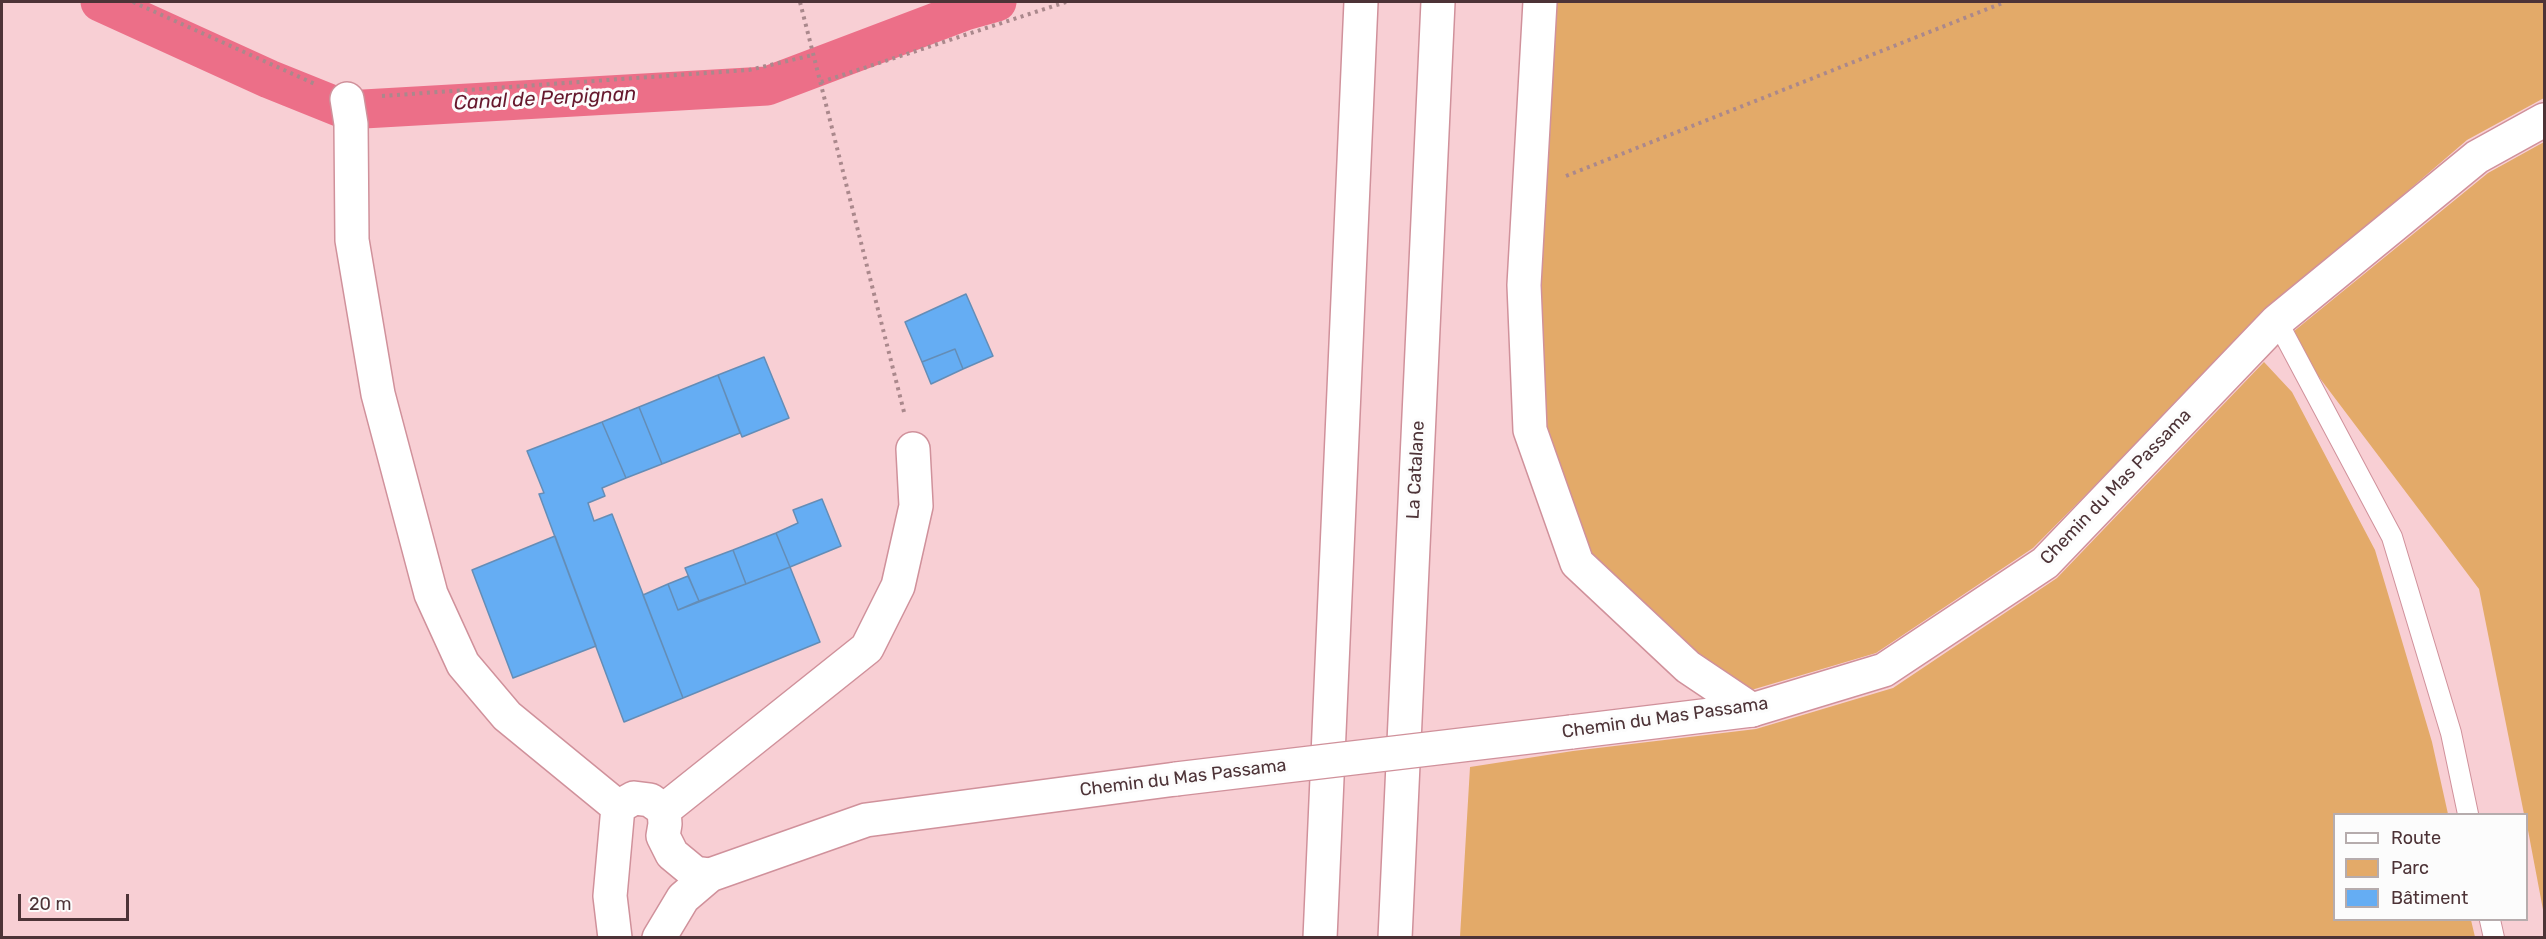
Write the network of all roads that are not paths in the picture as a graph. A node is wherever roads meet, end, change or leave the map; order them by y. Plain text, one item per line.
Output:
1 (1361, 2) edge
2 (1438, 2) edge
3 (1540, 2) edge
4 (349, 111) road end
5 (2544, 120) edge
6 (2277, 321) junction
7 (913, 449) road end
8 (1752, 710) junction
9 (618, 807) junction
10 (664, 810) junction
11 (2468, 813) edge
12 (710, 876) junction
13 (2490, 921) edge
14 (615, 938) edge
15 (659, 938) edge
16 (1320, 938) edge
17 (1395, 938) edge
18 (2494, 938) edge

1 - 16 main road
2 - 17 main road, La Catalane
3 - 8 main road
4 - 9 main road
5 - 6 main road, Chemin du Mas Passama
6 - 8 main road, Chemin du Mas Passama
6 - 11 lane
7 - 10 main road
8 - 12 main road, Chemin du Mas Passama, bridge
9 - 10 main road
9 - 14 main road
10 - 12 main road
12 - 15 main road, Chemin du Mas Passama
13 - 18 lane

